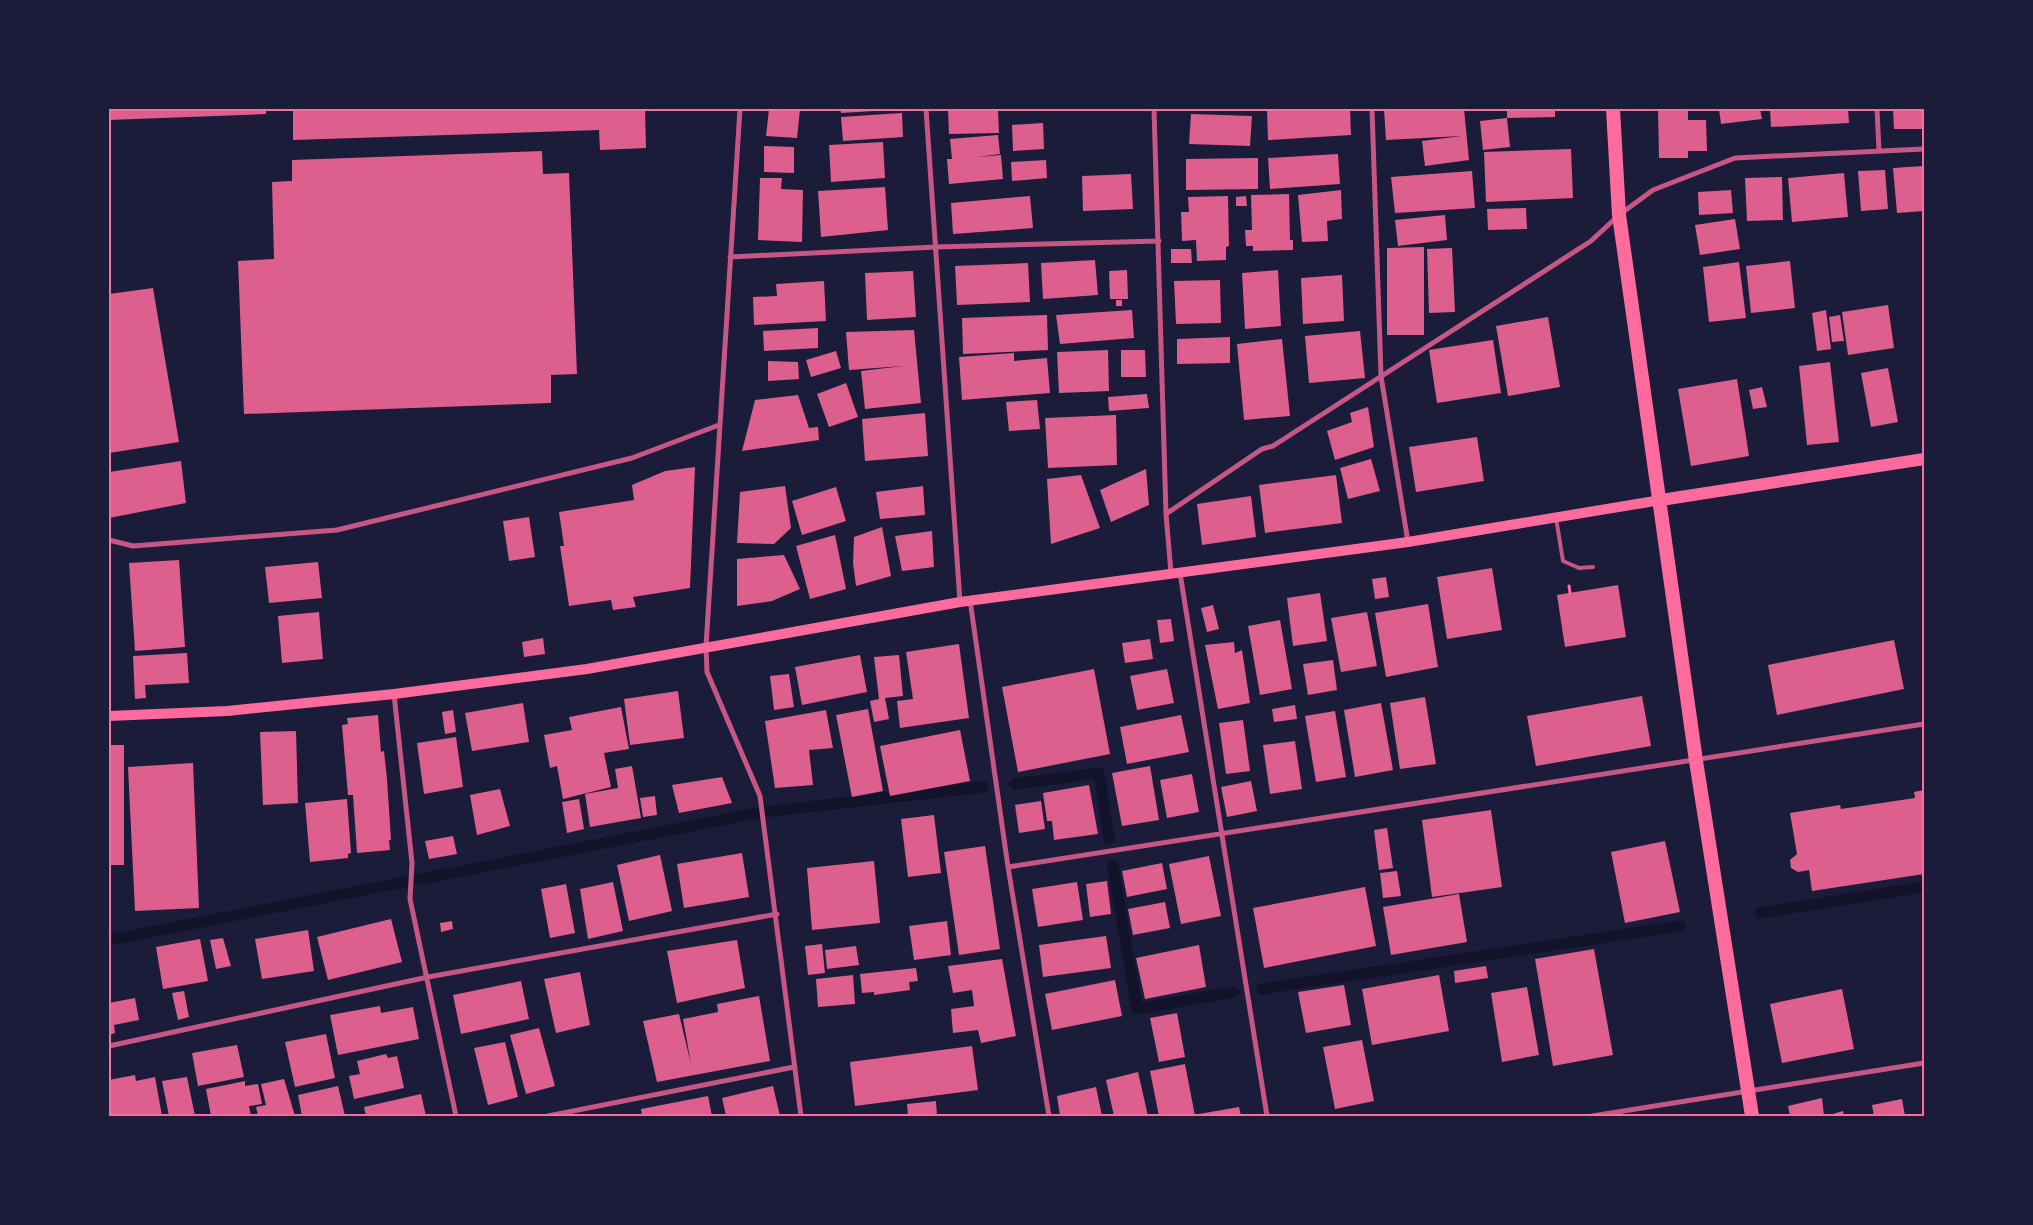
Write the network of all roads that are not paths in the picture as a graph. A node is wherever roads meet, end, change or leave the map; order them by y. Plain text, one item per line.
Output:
1 (740, 109) edge
2 (926, 109) edge
3 (1154, 109) edge
4 (1372, 109) edge
5 (1613, 109) edge
6 (1878, 109) edge
7 (1924, 149) edge
8 (1880, 151) junction
9 (1619, 215) junction
10 (1159, 241) junction
11 (936, 247) junction
12 (730, 257) junction
13 (1381, 376) junction
14 (719, 425) junction
15 (1924, 459) edge
16 (1661, 500) junction
17 (1166, 514) junction
18 (1556, 517) junction
19 (109, 540) edge
20 (1408, 542) junction
21 (1593, 567) dead end
22 (1176, 573) junction
23 (965, 601) junction
24 (706, 646) junction
25 (394, 694) junction
26 (109, 716) edge
27 (1924, 724) edge
28 (1696, 761) junction
29 (1224, 835) junction
30 (1008, 866) junction
31 (777, 914) junction
32 (428, 977) junction
33 (109, 1046) edge
34 (1924, 1064) edge
35 (794, 1066) junction
36 (1748, 1093) junction
37 (456, 1116) edge
38 (548, 1116) edge
39 (801, 1116) edge
40 (1049, 1116) edge
41 (1267, 1116) edge
42 (1592, 1116) edge
43 (1752, 1116) edge

1 - 12 street
2 - 11 street
3 - 10 street
4 - 13 street
5 - 9 highway
6 - 8 street
7 - 8 street
8 - 9 street
9 - 13 street
9 - 16 highway
10 - 11 street
10 - 17 street
11 - 12 street
11 - 23 street
12 - 14 street
13 - 17 street
13 - 20 street
14 - 19 street
14 - 24 street
15 - 16 main road
16 - 18 main road
16 - 28 highway
17 - 22 street
18 - 20 main road
18 - 21 lane
20 - 22 main road
22 - 23 main road
22 - 29 street
23 - 24 main road
23 - 30 street
24 - 25 main road
24 - 31 street
25 - 26 main road
25 - 32 street
27 - 28 street
28 - 29 street
28 - 36 highway
29 - 30 street
29 - 41 street
30 - 40 street
31 - 32 street
31 - 35 street
32 - 33 street
32 - 37 street
34 - 36 street
35 - 38 street
35 - 39 street
36 - 42 street
36 - 43 highway

